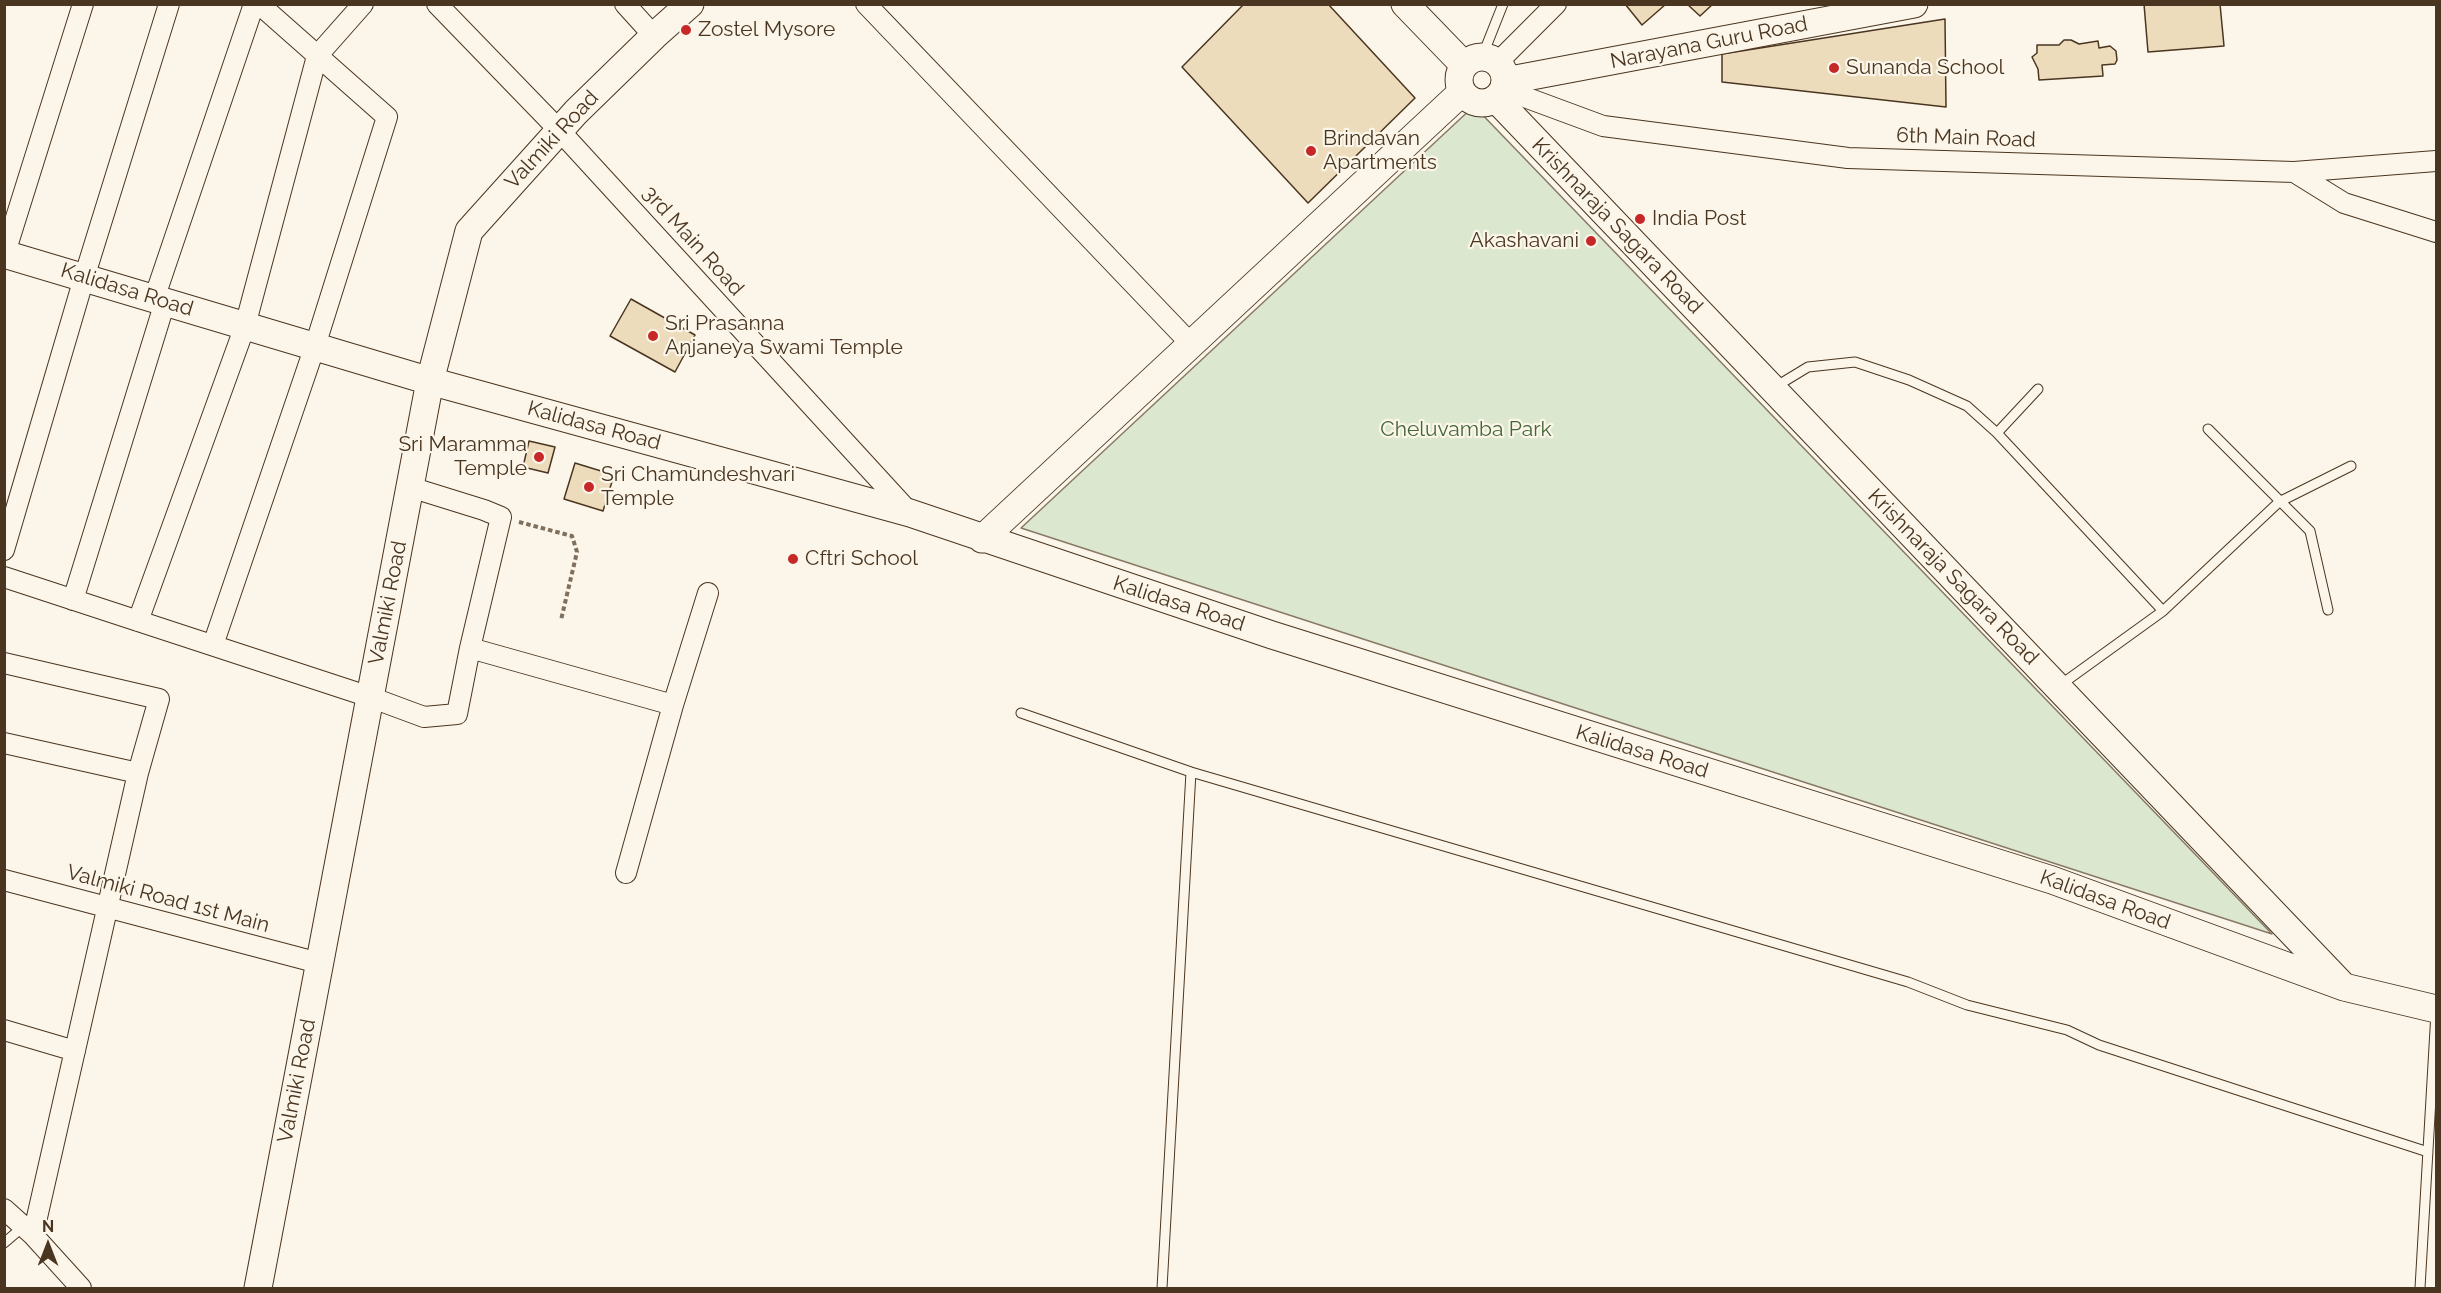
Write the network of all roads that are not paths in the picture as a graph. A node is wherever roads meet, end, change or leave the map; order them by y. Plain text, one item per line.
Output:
1 (83, 4) edge
2 (169, 4) edge
3 (254, 4) edge
4 (259, 4) edge
5 (363, 4) edge
6 (437, 4) edge
7 (625, 4) edge
8 (690, 4) edge
9 (866, 4) edge
10 (1405, 4) edge
11 (1503, 4) edge
12 (1556, 4) edge
13 (1914, 4) edge
14 (654, 36) junction
15 (317, 56) junction
16 (1491, 76) junction
17 (559, 130) junction
18 (2436, 161) edge
19 (2294, 172) junction
20 (2436, 232) edge
21 (5, 254) edge
22 (84, 278) junction
23 (160, 300) junction
24 (245, 326) junction
25 (1191, 344) junction
26 (315, 346) junction
27 (430, 381) junction
28 (1773, 389) junction
29 (2038, 389) dead end
30 (2208, 429) dead end
31 (1997, 433) junction
32 (2351, 466) dead end
33 (410, 487) junction
34 (2279, 502) junction
35 (910, 513) junction
36 (982, 539) junction
37 (4, 550) edge
38 (4, 577) edge
39 (708, 593) dead end
40 (73, 600) junction
41 (2328, 610) dead end
42 (2163, 611) junction
43 (138, 621) junction
44 (213, 645) junction
45 (470, 648) junction
46 (4, 663) edge
47 (2057, 687) junction
48 (370, 697) junction
49 (673, 705) junction
50 (1021, 713) dead end
51 (4, 743) edge
52 (1191, 772) junction
53 (138, 773) junction
54 (626, 873) dead end
55 (4, 880) edge
56 (108, 908) junction
57 (319, 963) junction
58 (2344, 987) junction
59 (2436, 1009) edge
60 (4, 1030) edge
61 (75, 1051) junction
62 (2428, 1152) junction
63 (4, 1209) edge
64 (29, 1231) junction
65 (4, 1243) edge
66 (81, 1288) edge
67 (258, 1288) edge
68 (1162, 1288) edge
69 (2420, 1288) edge

1 - 21 street
2 - 22 street
3 - 23 street
4 - 15 street
5 - 15 street
6 - 17 street, 3rd Main Road
7 - 14 street
8 - 14 street, Valmiki Road
9 - 25 street
10 - 16 street, Krishnaraja Sagara Road
11 - 16 lane
12 - 16 street
13 - 16 street, Narayana Guru Road
14 - 17 street, Valmiki Road
15 - 24 street
15 - 26 street
16 - 19 street, 6th Main Road
16 - 25 street, Narayana Guru Road
16 - 28 street, Krishnaraja Sagara Road
17 - 27 street, Valmiki Road
17 - 35 street, 3rd Main Road
18 - 19 street, 6th Main Road
19 - 20 street
21 - 22 street, Kalidasa Road
22 - 23 street, Kalidasa Road
22 - 37 street
23 - 24 street, Kalidasa Road
23 - 40 street
24 - 26 street, Kalidasa Road
24 - 43 street
25 - 36 street
26 - 27 street, Kalidasa Road
26 - 44 street
27 - 33 street, Valmiki Road
27 - 35 street, Kalidasa Road
28 - 31 lane
28 - 47 street, Krishnaraja Sagara Road
29 - 31 lane
30 - 34 lane
31 - 42 lane
32 - 34 lane
33 - 45 street
33 - 48 street, Valmiki Road
34 - 41 lane
34 - 42 lane
35 - 36 street, Kalidasa Road
36 - 58 street, Kalidasa Road
38 - 40 street
39 - 49 street
40 - 43 street
42 - 47 lane
43 - 44 street
44 - 48 street
45 - 48 street
45 - 49 street
46 - 53 street
47 - 58 street, Krishnaraja Sagara Road
48 - 57 street, Valmiki Road
49 - 54 street
50 - 52 lane
51 - 53 street
52 - 62 lane
52 - 68 lane
53 - 56 street
55 - 56 street, Valmiki Road 1st Main
56 - 57 street, Valmiki Road 1st Main
56 - 61 street
57 - 67 street, Valmiki Road
58 - 59 street
59 - 62 lane
60 - 61 street
61 - 64 street
62 - 69 lane
63 - 64 street
64 - 65 lane
64 - 66 street

